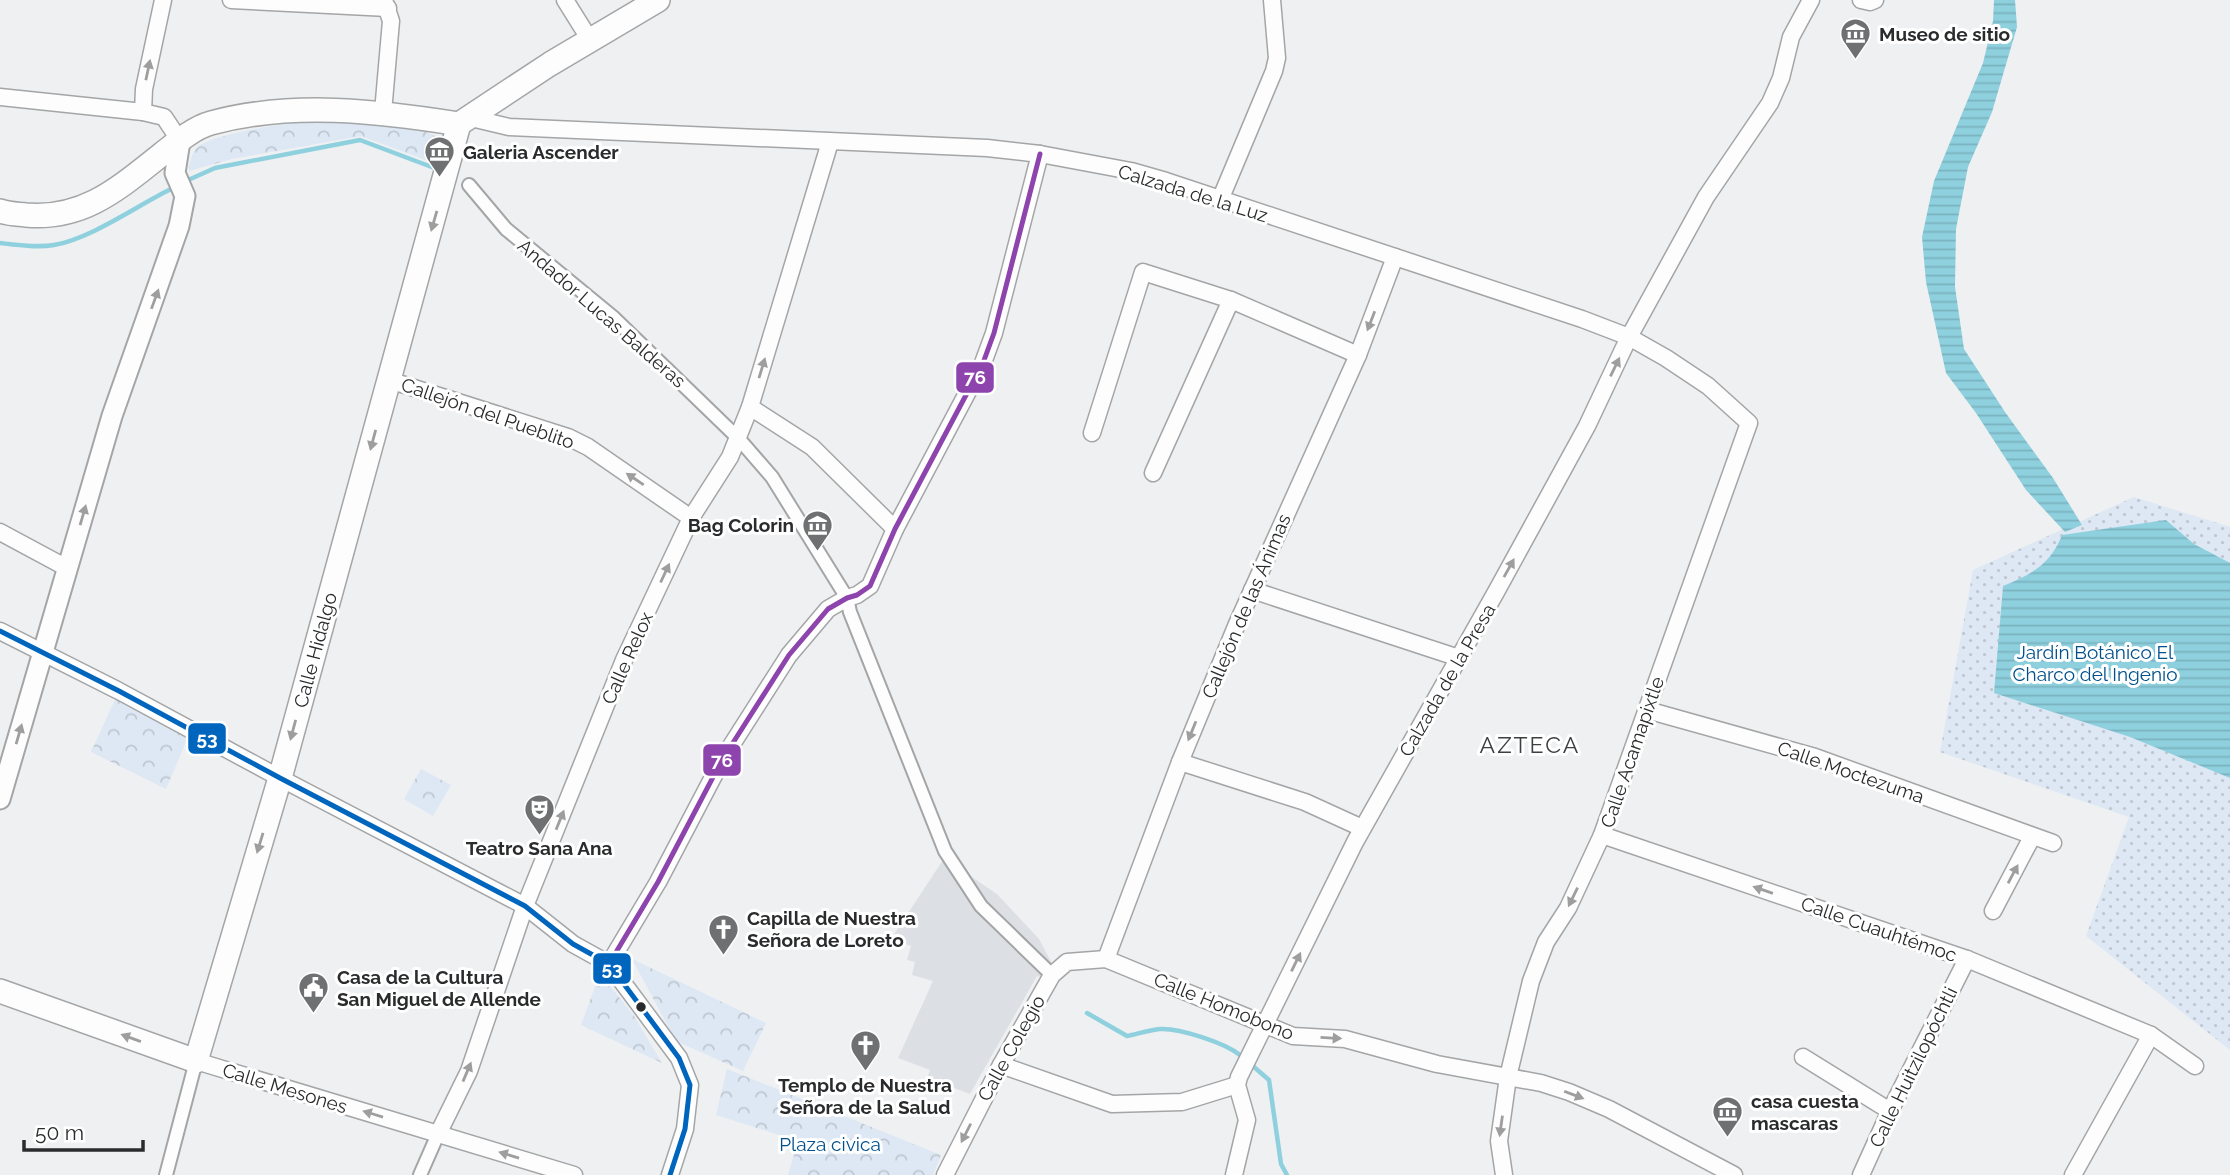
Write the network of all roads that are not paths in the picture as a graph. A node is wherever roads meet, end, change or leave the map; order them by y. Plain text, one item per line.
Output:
1 (163, 0) edge
2 (231, 0) edge
3 (565, 0) edge
4 (658, 0) edge
5 (1272, 0) edge
6 (1811, 0) edge
7 (1861, 0) edge
8 (1875, 0) edge
9 (386, 4) edge
10 (590, 40) junction
11 (0, 97) edge
12 (143, 112) junction
13 (383, 112) junction
14 (463, 120) junction
15 (180, 141) junction
16 (830, 142) junction
17 (1040, 154) junction
18 (469, 185) dead end
19 (1220, 201) junction
20 (0, 211) edge
21 (1395, 257) junction
22 (1231, 300) junction
23 (1629, 337) junction
24 (1358, 355) junction
25 (389, 380) junction
26 (750, 407) junction
27 (1749, 423) joint
28 (1092, 433) dead end
29 (739, 438) junction
30 (1153, 472) dead end
31 (691, 518) junction
32 (895, 529) junction
33 (0, 532) edge
34 (67, 568) junction
35 (1252, 590) junction
36 (847, 598) junction
37 (0, 631) edge
38 (43, 653) junction
39 (1459, 658) junction
40 (1647, 709) junction
41 (1180, 762) junction
42 (280, 778) junction
43 (0, 799) edge
44 (1362, 828) junction
45 (1602, 835) junction
46 (2032, 836) junction
47 (2053, 843) dead end
48 (525, 906) junction
49 (1993, 911) dead end
50 (1107, 959) junction
51 (1966, 959) junction
52 (609, 964) junction
53 (1052, 975) junction
54 (0, 991) edge
55 (1266, 1023) junction
56 (2151, 1035) junction
57 (1803, 1057) dead end
58 (196, 1061) junction
59 (1001, 1065) junction
60 (2195, 1066) dead end
61 (1509, 1074) junction
62 (1237, 1085) junction
63 (1890, 1111) junction
64 (438, 1134) junction
65 (166, 1175) edge
66 (420, 1175) edge
67 (574, 1175) edge
68 (670, 1175) edge
69 (945, 1175) edge
70 (1234, 1175) edge
71 (1504, 1175) edge
72 (1734, 1175) edge
73 (1861, 1175) edge
74 (2073, 1175) edge

12 -> 1 street
2 - 9 street
3 - 10 street
4 - 10 main road
5 - 19 street
6 - 23 street, Calzada de la Presa
7 - 8 street
9 - 13 street
10 - 14 main road
11 - 12 street
12 - 15 street
13 - 14 main road, Calzada de la Luz
13 - 15 main road, Calzada de la Luz
14 - 16 street, Calzada de la Luz
14 -> 25 main road, Calle Hidalgo
15 - 20 main road, Calzada de la Luz
34 -> 15 street
16 - 17 street, Calzada de la Luz
26 -> 16 street, Calle Relox
17 - 19 street, Calzada de la Luz
17 - 32 street
18 - 29 street, Andador Lucas Balderas
19 - 21 street, Calzada de la Luz
21 - 23 street, Calzada de la Luz
21 -> 24 street, Callejón de las Ánimas
22 - 24 street
22 - 28 street
22 - 30 street
23 - 27 street, Calzada de la Luz
39 -> 23 street, Calzada de la Presa
24 - 35 street, Callejón de las Ánimas
31 -> 25 street, Callejón del Pueblito
25 -> 42 main road, Calle Hidalgo
26 - 29 street, Calle Relox
26 - 32 street
27 - 40 street, Calle Acamapixtle
29 - 31 street, Calle Relox
29 - 36 street, Andador Lucas Balderas
48 -> 31 street, Calle Relox
32 - 36 street
33 - 34 street
34 - 38 street
35 - 39 street
35 -> 41 street, Callejón de las Ánimas
36 - 52 street
36 - 53 street, Andador Lucas Balderas
37 - 38 street
38 - 42 street
43 -> 38 street
39 - 44 street, Calzada de la Presa
40 - 45 street, Calle Acamapixtle
40 - 46 street, Calle Moctezuma
41 - 44 street
41 - 50 street, Callejón de las Ánimas
42 - 48 street
42 -> 58 main road, Calle Hidalgo
55 -> 44 street, Calzada de la Presa
51 -> 45 street, Calle Cuauhtémoc
45 -> 61 street, Calle Acamapixtle
46 - 47 street, Calle Moctezuma
49 -> 46 street
48 - 52 street
64 -> 48 street, Calle Relox
50 - 53 street, Calle Colegio
50 - 55 street, Calle Homobono
51 - 56 street, Calle Cuauhtémoc
51 - 63 street, Calle Huitzilopóchtli
52 - 68 street
53 - 59 street, Calle Colegio
58 -> 54 main road, Calle Mesones
55 -> 61 street, Calle Homobono
55 - 62 street, Calzada de la Presa
56 - 60 street, Calle Cuauhtémoc
56 - 74 street
57 - 63 street
64 -> 58 street, Calle Mesones
58 - 65 street, Calle Hidalgo
59 - 62 street
59 -> 69 street, Calle Colegio
61 -> 71 street, Calle Acamapixtle
61 -> 72 street, Calle Homobono
62 - 70 street
63 - 73 street, Calle Huitzilopóchtli
64 - 66 street, Calle Relox
67 -> 64 street, Calle Mesones

